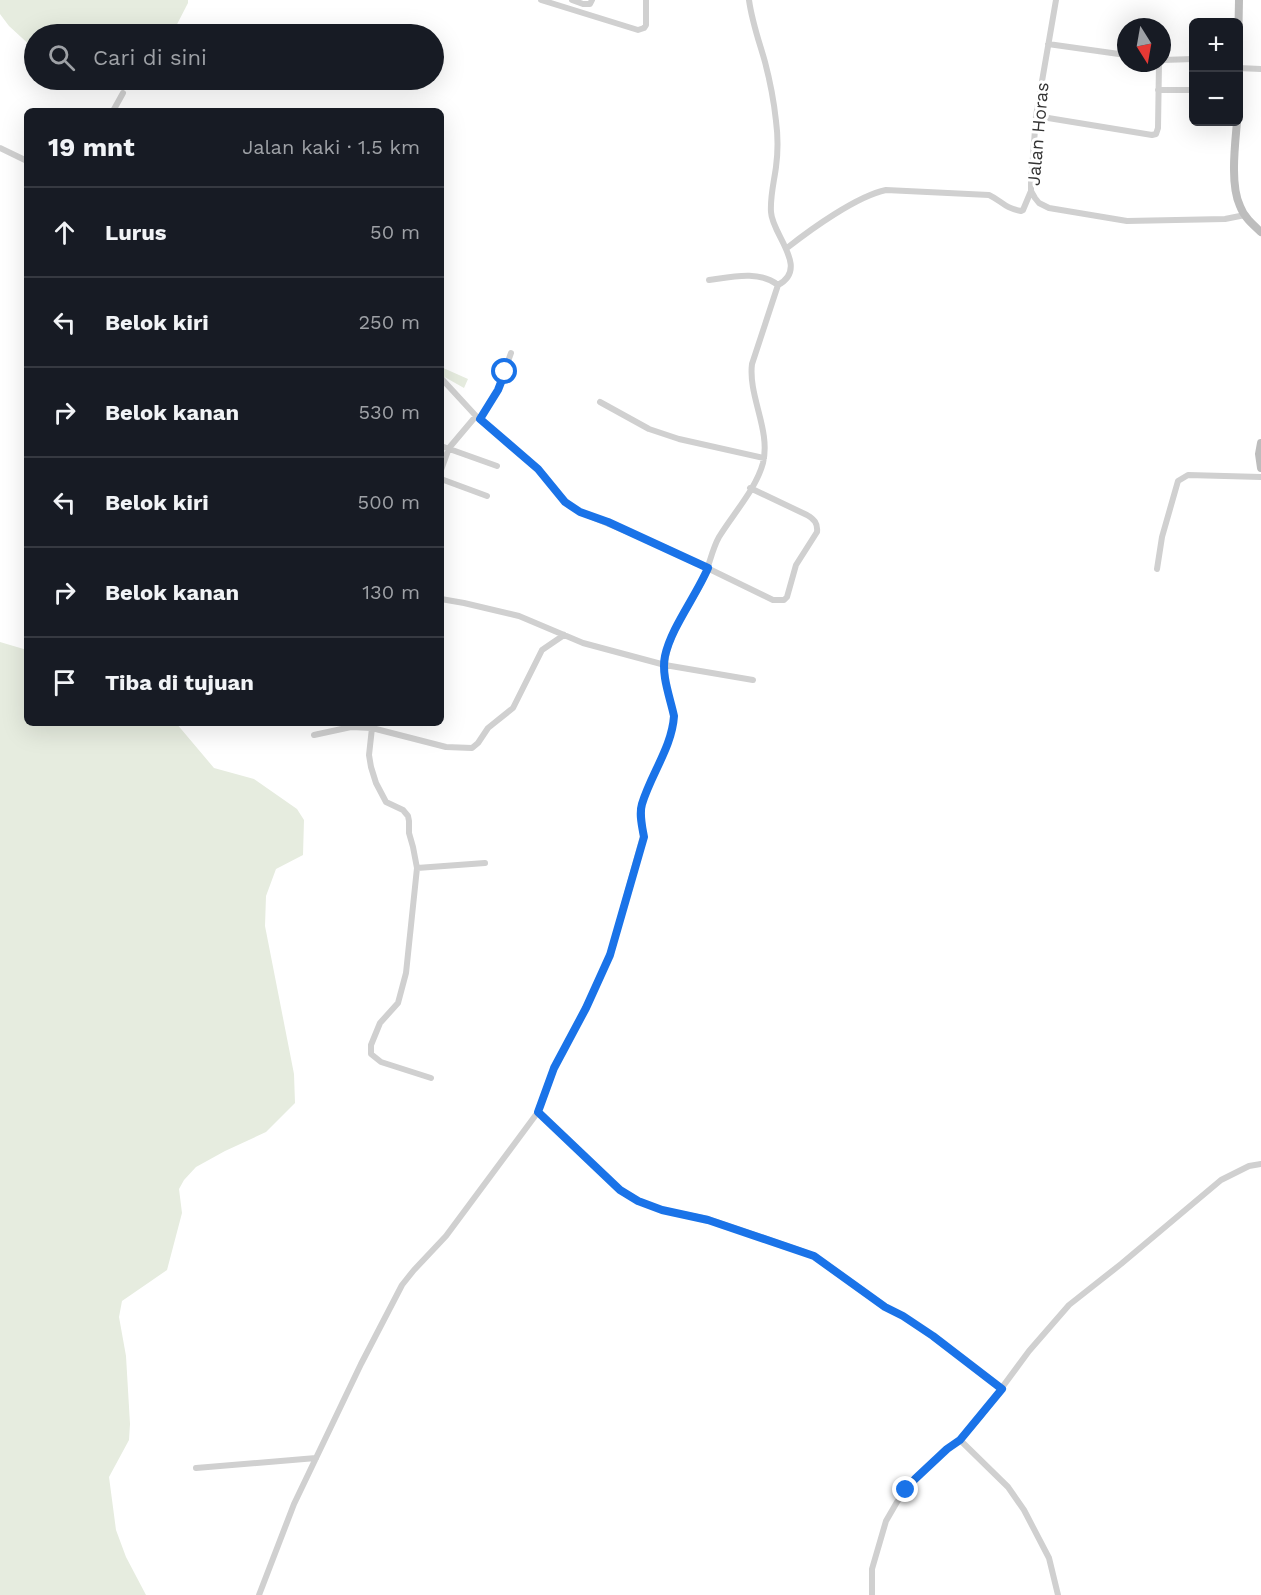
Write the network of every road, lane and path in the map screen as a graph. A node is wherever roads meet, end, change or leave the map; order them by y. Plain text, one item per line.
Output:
1 (541, 0) edge
2 (572, 0) edge
3 (592, 0) edge
4 (646, 0) edge
5 (749, 0) edge
6 (1056, 0) edge
7 (1239, 0) edge
8 (1239, 18) edge
9 (1048, 44) junction
10 (1117, 54) edge
11 (1189, 59) edge
12 (1171, 60) edge
13 (1243, 68) edge
14 (1261, 69) edge
15 (1160, 72) edge
16 (1158, 90) junction
17 (1189, 90) edge
18 (123, 93) dead end
19 (115, 108) edge
20 (1036, 116) junction
21 (1237, 126) edge
22 (0, 147) edge
23 (24, 159) edge
24 (1031, 191) junction
25 (1245, 215) junction
26 (1261, 231) edge
27 (787, 248) junction
28 (709, 279) dead end
29 (778, 285) junction
30 (511, 352) dead end
31 (444, 381) edge
32 (600, 402) dead end
33 (478, 418) junction
34 (1261, 443) edge
35 (444, 447) edge
36 (448, 448) junction
37 (764, 458) junction
38 (444, 461) edge
39 (497, 466) dead end
40 (1261, 468) edge
41 (1261, 477) edge
42 (444, 480) edge
43 (750, 488) junction
44 (487, 496) dead end
45 (708, 568) junction
46 (1157, 569) dead end
47 (444, 600) edge
48 (564, 635) junction
49 (665, 665) junction
50 (753, 680) dead end
51 (372, 728) junction
52 (314, 735) dead end
53 (485, 863) dead end
54 (417, 868) junction
55 (431, 1078) dead end
56 (538, 1112) junction
57 (1261, 1164) edge
58 (1002, 1389) junction
59 (960, 1440) junction
60 (316, 1458) junction
61 (196, 1468) dead end
62 (259, 1595) edge
63 (872, 1595) edge
64 (1058, 1595) edge

1 - 4 street
2 - 3 street
5 - 27 street
6 - 9 street, Jalan Horas
7 - 8 main road
9 - 10 street
9 - 20 street, Jalan Horas
11 - 12 street
13 - 14 street
15 - 16 street
16 - 17 street
16 - 20 street
18 - 19 street
20 - 24 street, Jalan Horas
21 - 25 main road
22 - 23 street
24 - 25 street, Jalan Horas
24 - 27 street
25 - 26 main road
27 - 29 street
28 - 29 street
29 - 37 street
30 - 33 street
31 - 33 street
32 - 37 street
33 - 36 street
33 - 45 street
34 - 40 main road
35 - 36 street
36 - 38 street
36 - 39 street
37 - 43 street
41 - 46 street
42 - 44 street
43 - 45 street
43 - 45 street
45 - 49 street
47 - 48 street
48 - 49 street
48 - 51 street
49 - 50 street
49 - 56 street
51 - 52 street
51 - 54 street
53 - 54 street
54 - 55 street
56 - 58 street
56 - 60 street
57 - 58 street
58 - 59 street
59 - 63 street
59 - 64 street
60 - 61 street
60 - 62 street

